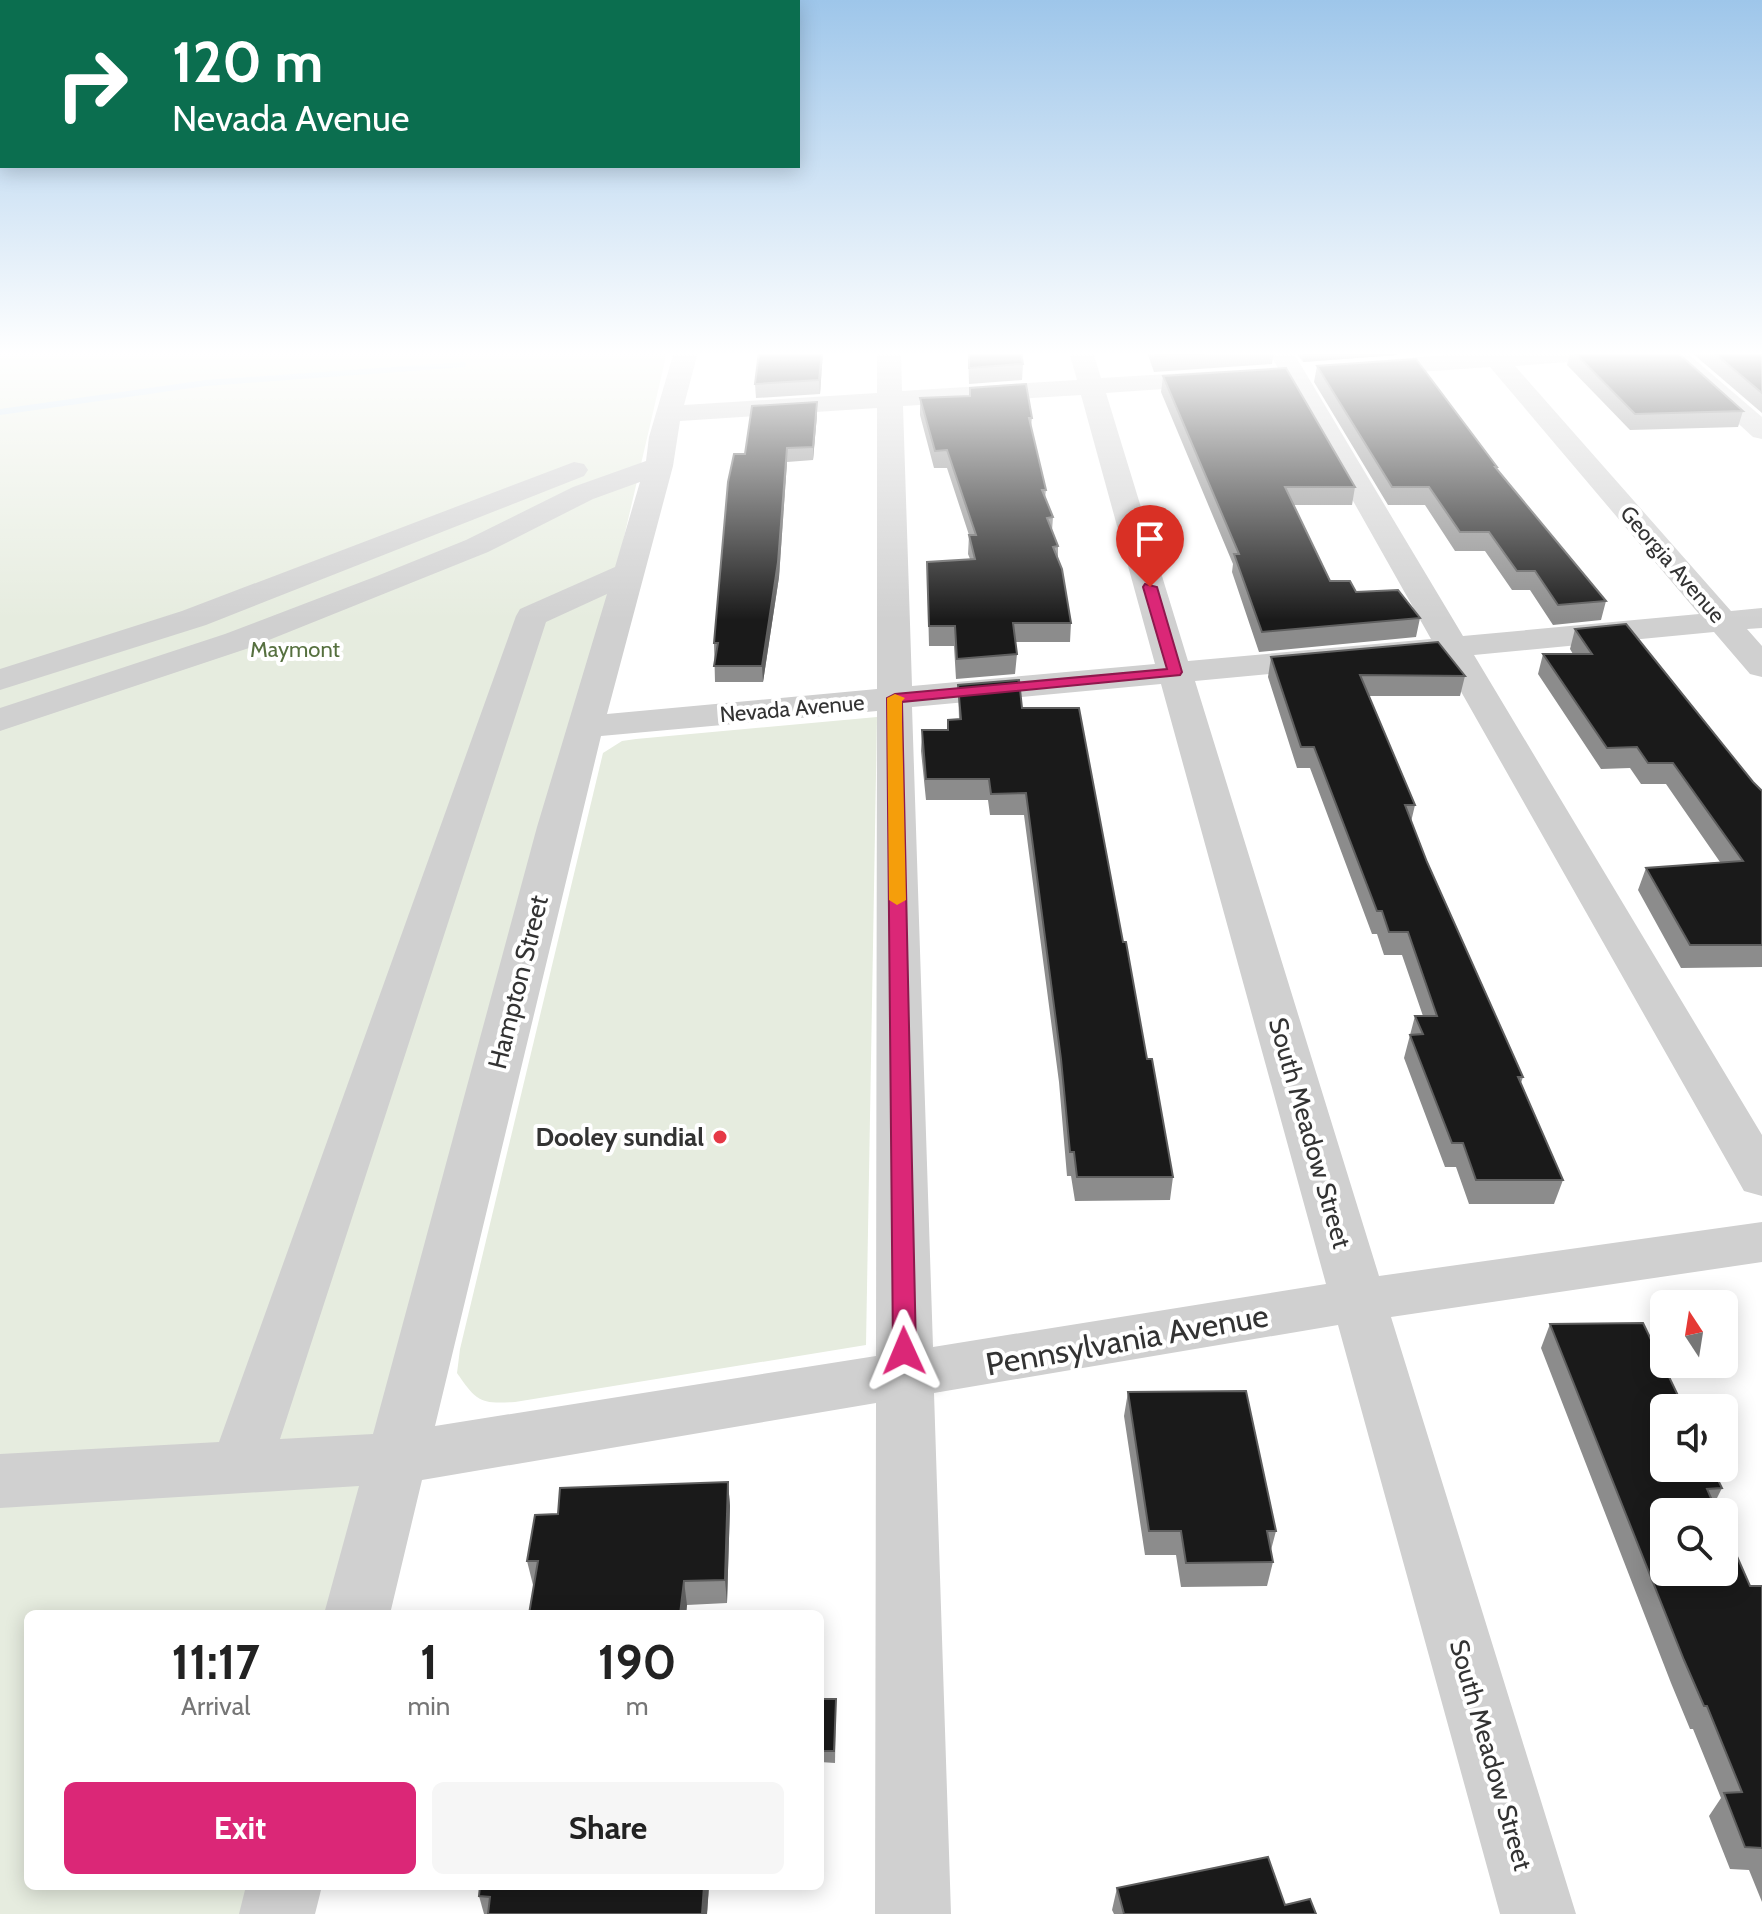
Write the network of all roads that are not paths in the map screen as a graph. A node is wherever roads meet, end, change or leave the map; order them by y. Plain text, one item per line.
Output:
1 (658, 441) edge
2 (661, 441) edge
3 (663, 441) edge
4 (891, 441) edge
5 (1107, 441) edge
6 (1332, 441) edge
7 (1567, 441) edge
8 (630, 572) junction
9 (1762, 618) edge
10 (1723, 622) junction
11 (1452, 647) junction
12 (1762, 667) edge
13 (1175, 672) junction
14 (0, 680) edge
15 (895, 698) junction
16 (0, 720) edge
17 (586, 727) junction
18 (1762, 1178) edge
19 (1762, 1242) edge
20 (1359, 1300) junction
21 (905, 1377) junction
22 (399, 1458) junction
23 (240, 1468) junction
24 (0, 1481) edge
25 (358, 1610) edge
26 (283, 1890) edge
27 (277, 1914) edge
28 (913, 1914) edge
29 (1538, 1914) edge

1 - 14 street
2 - 16 street
3 - 8 street, Hampton Street
4 - 15 street
5 - 13 street, South Meadow Street
6 - 11 street
7 - 10 street, Georgia Avenue
8 - 17 street, Hampton Street
8 - 23 street
9 - 10 street, Nevada Avenue
10 - 11 street, Nevada Avenue
10 - 12 street, Georgia Avenue
11 - 13 street, Nevada Avenue
11 - 18 street
13 - 15 street, Nevada Avenue
13 - 20 street, South Meadow Street
15 - 17 street, Nevada Avenue
15 - 21 street
17 - 22 street, Hampton Street
19 - 20 street, Pennsylvania Avenue
20 - 21 street, Pennsylvania Avenue
20 - 29 street, South Meadow Street
21 - 22 street, Pennsylvania Avenue
21 - 28 street
22 - 23 street, Pennsylvania Avenue
22 - 25 street, Hampton Street
23 - 24 street, Pennsylvania Avenue
26 - 27 street

